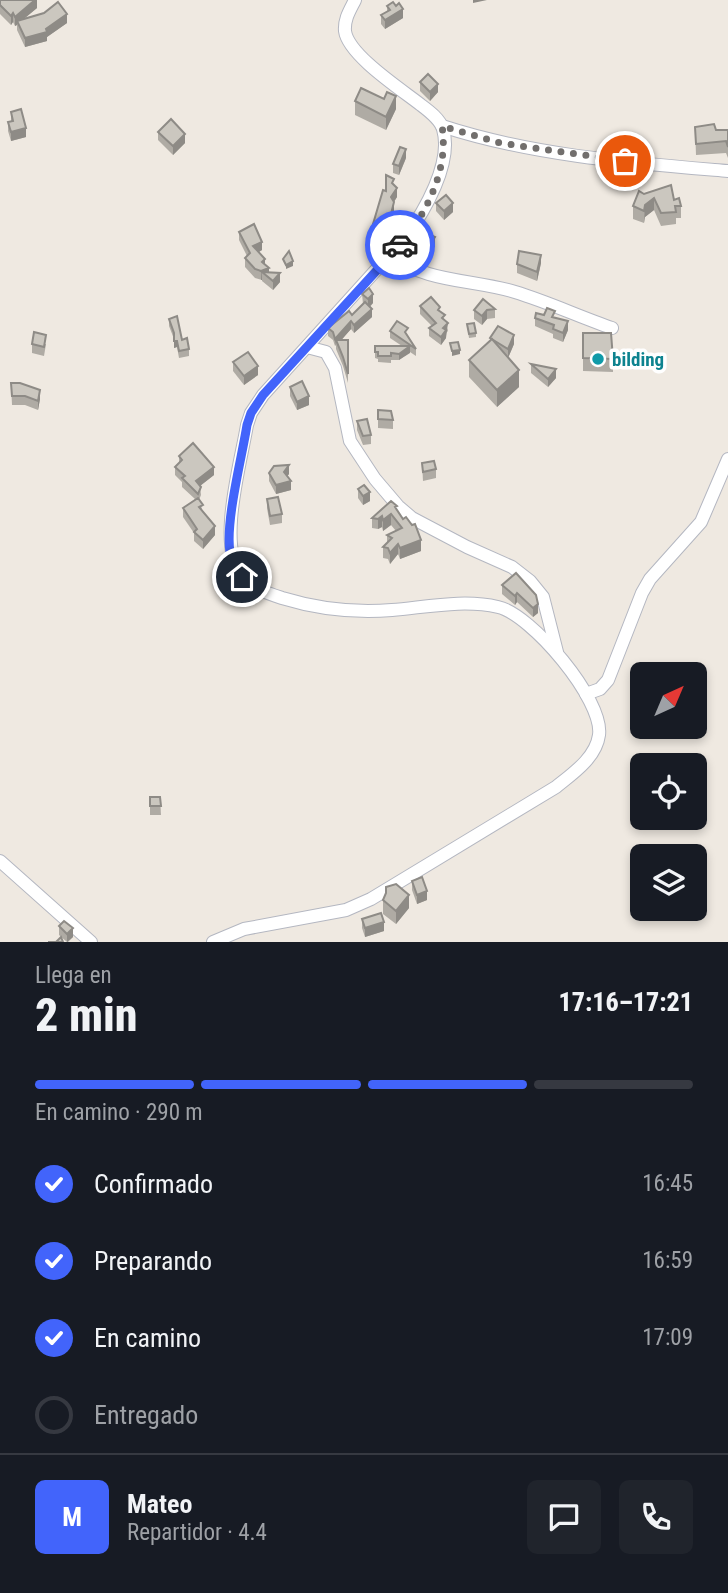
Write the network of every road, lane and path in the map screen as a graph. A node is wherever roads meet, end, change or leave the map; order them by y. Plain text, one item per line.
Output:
1 (355, 0) edge
2 (442, 126) junction
3 (728, 171) edge
4 (391, 255) junction
5 (612, 328) dead end
6 (307, 347) junction
7 (728, 458) edge
8 (558, 656) junction
9 (586, 694) junction
10 (0, 861) edge
11 (91, 942) edge
12 (214, 942) edge

1 - 2 street
2 - 3 street
2 - 4 street
4 - 5 street
4 - 6 street
6 - 8 street
6 - 8 street
7 - 9 street
8 - 9 street
9 - 12 street
10 - 11 street

